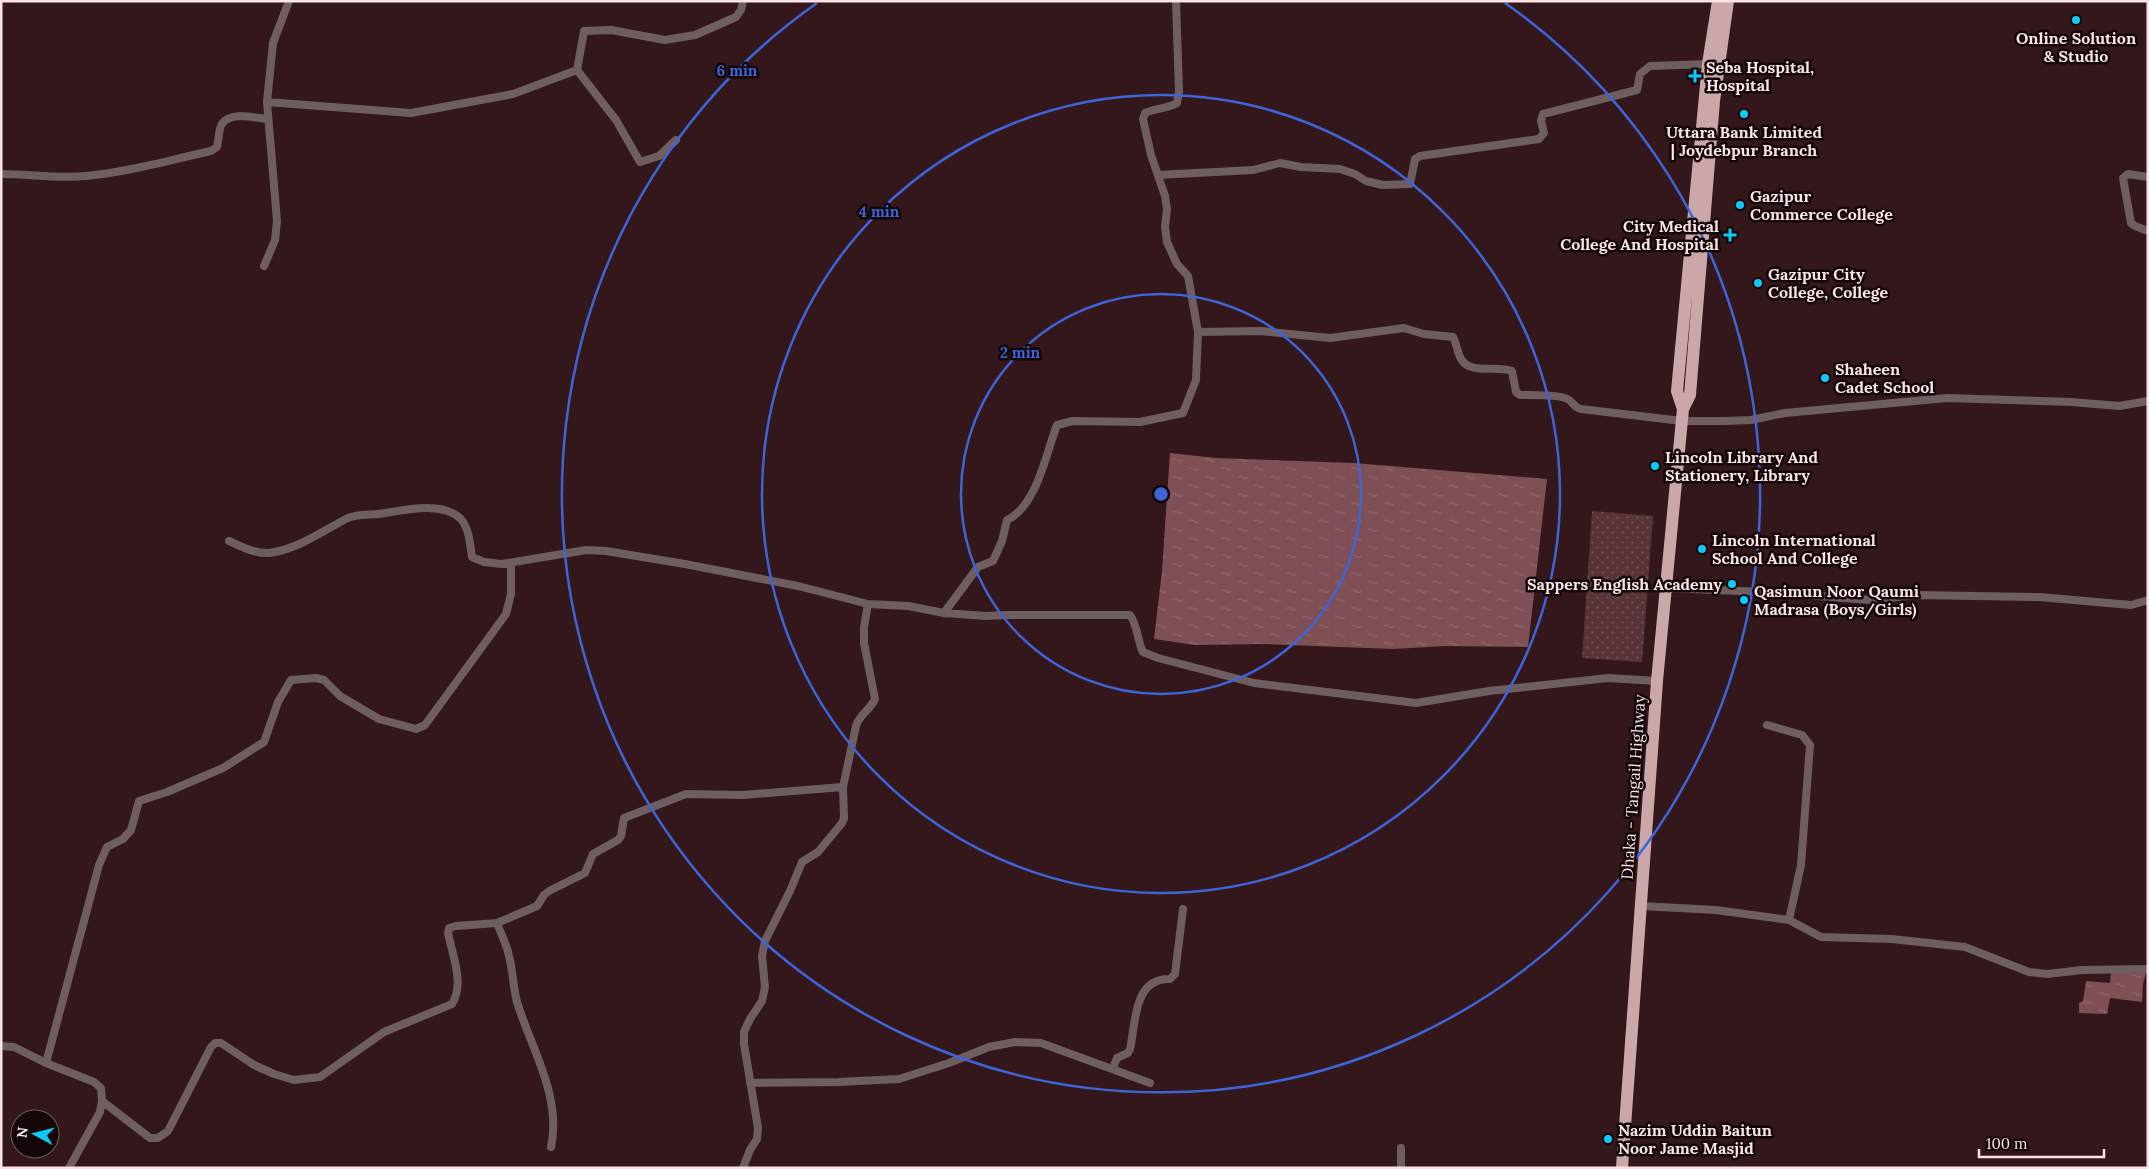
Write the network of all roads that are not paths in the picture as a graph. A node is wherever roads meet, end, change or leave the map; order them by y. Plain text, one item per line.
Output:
1 (289, 1) edge
2 (743, 1) edge
3 (1176, 1) edge
4 (1718, 1) edge
5 (1728, 1) edge
6 (1708, 64) junction
7 (577, 70) junction
8 (267, 102) junction
9 (268, 119) junction
10 (676, 140) dead end
11 (1, 174) edge
12 (1158, 175) junction
13 (2148, 177) edge
14 (2148, 230) edge
15 (264, 266) dead end
16 (1198, 332) junction
17 (2148, 401) edge
18 (1683, 415) junction
19 (229, 541) dead end
20 (511, 563) junction
21 (1666, 588) junction
22 (2148, 600) edge
23 (868, 604) junction
24 (944, 613) junction
25 (1657, 681) junction
26 (1767, 725) dead end
27 (843, 787) junction
28 (1641, 906) junction
29 (1183, 909) dead end
30 (1789, 920) junction
31 (497, 923) junction
32 (2148, 970) edge
33 (1, 1046) edge
34 (46, 1063) junction
35 (1113, 1068) junction
36 (750, 1083) junction
37 (1150, 1083) dead end
38 (102, 1101) junction
39 (551, 1147) dead end
40 (1401, 1148) dead end
41 (69, 1168) edge
42 (743, 1168) edge
43 (1400, 1168) edge
44 (1622, 1168) edge

1 - 8 street
2 - 7 street
3 - 12 street
4 - 6 highway, Dhaka - Tangail Highway
5 - 18 highway, Dhaka - Tangail Highway
6 - 12 street
6 - 18 highway, Dhaka - Tangail Highway
7 - 8 street
7 - 10 street
8 - 9 street
9 - 11 street
9 - 15 street
12 - 16 street
13 - 14 street
16 - 18 street
16 - 24 street
17 - 18 street
18 - 21 highway, Dhaka - Tangail Highway
19 - 20 street
20 - 23 street
20 - 34 street
21 - 22 street
21 - 25 highway, Dhaka - Tangail Highway
23 - 24 street
23 - 27 street
24 - 25 street
25 - 28 highway, Dhaka - Tangail Highway
26 - 30 street
27 - 31 street
27 - 36 street
28 - 30 street
28 - 44 highway, Dhaka - Tangail Highway
29 - 35 street
30 - 32 street
31 - 38 street
31 - 39 street
33 - 34 street
34 - 38 street
35 - 36 street
35 - 37 street
36 - 42 street
38 - 41 street
40 - 43 street

